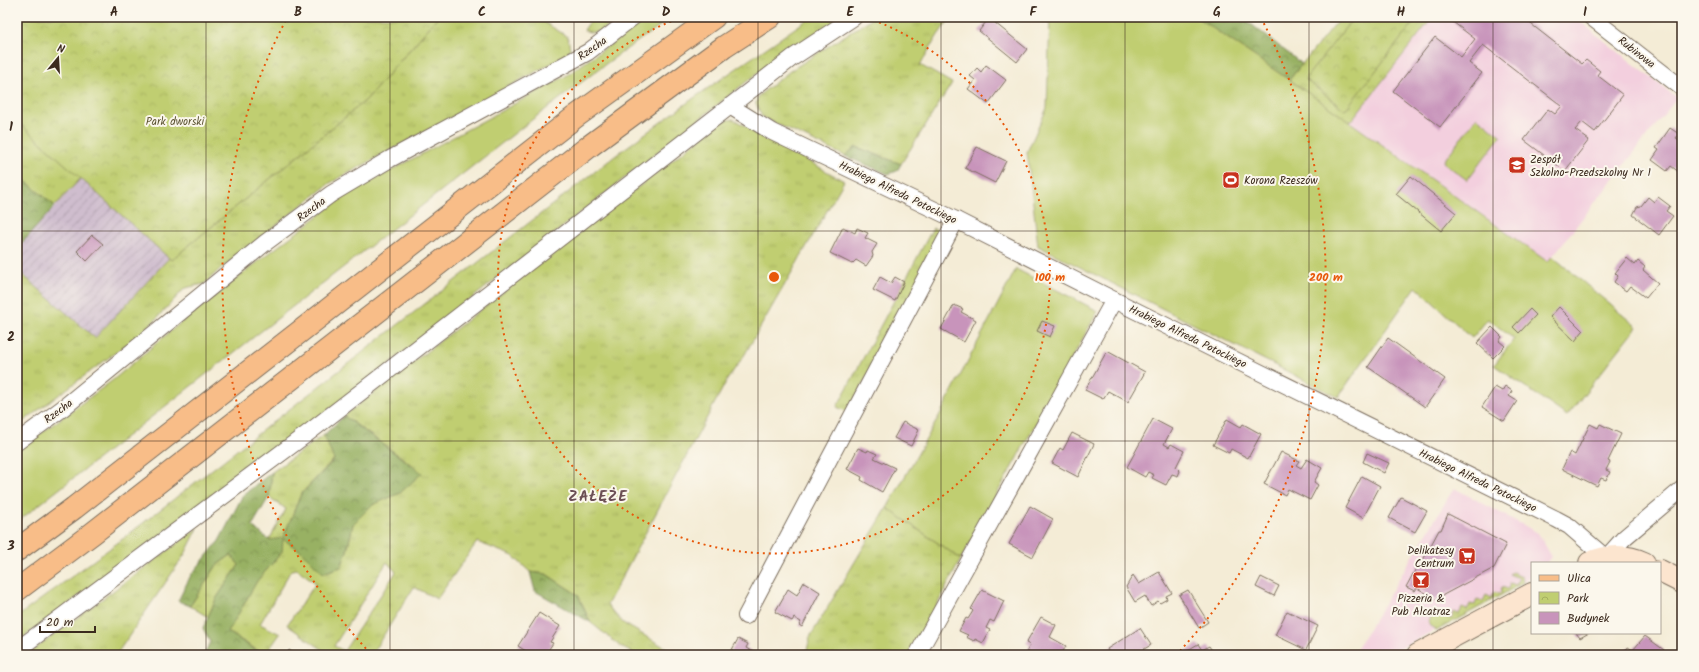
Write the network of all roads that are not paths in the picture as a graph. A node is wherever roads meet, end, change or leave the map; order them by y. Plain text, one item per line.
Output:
1 (633, 17) edge
2 (714, 17) edge
3 (770, 17) edge
4 (854, 17) edge
5 (1591, 17) edge
6 (1682, 88) edge
7 (730, 106) junction
8 (956, 220) junction
9 (1114, 300) junction
10 (17, 442) edge
11 (1682, 488) edge
12 (17, 550) edge
13 (1598, 560) edge
14 (1642, 562) edge
15 (1661, 572) edge
16 (1682, 582) edge
17 (17, 590) edge
18 (1531, 595) edge
19 (746, 616) dead end
20 (17, 650) edge
21 (917, 655) edge
22 (1418, 655) edge

1 - 10 street, Rzecha
2 - 12 main road
3 - 17 main road
4 - 7 street
5 - 6 street, Rubinowa
7 - 8 street, Hrabiego Alfreda Potockiego
7 - 20 street
8 - 9 street, Hrabiego Alfreda Potockiego
8 - 19 street
9 - 13 street, Hrabiego Alfreda Potockiego
9 - 21 street
11 - 13 street
13 - 14 street
15 - 16 street
18 - 22 street

